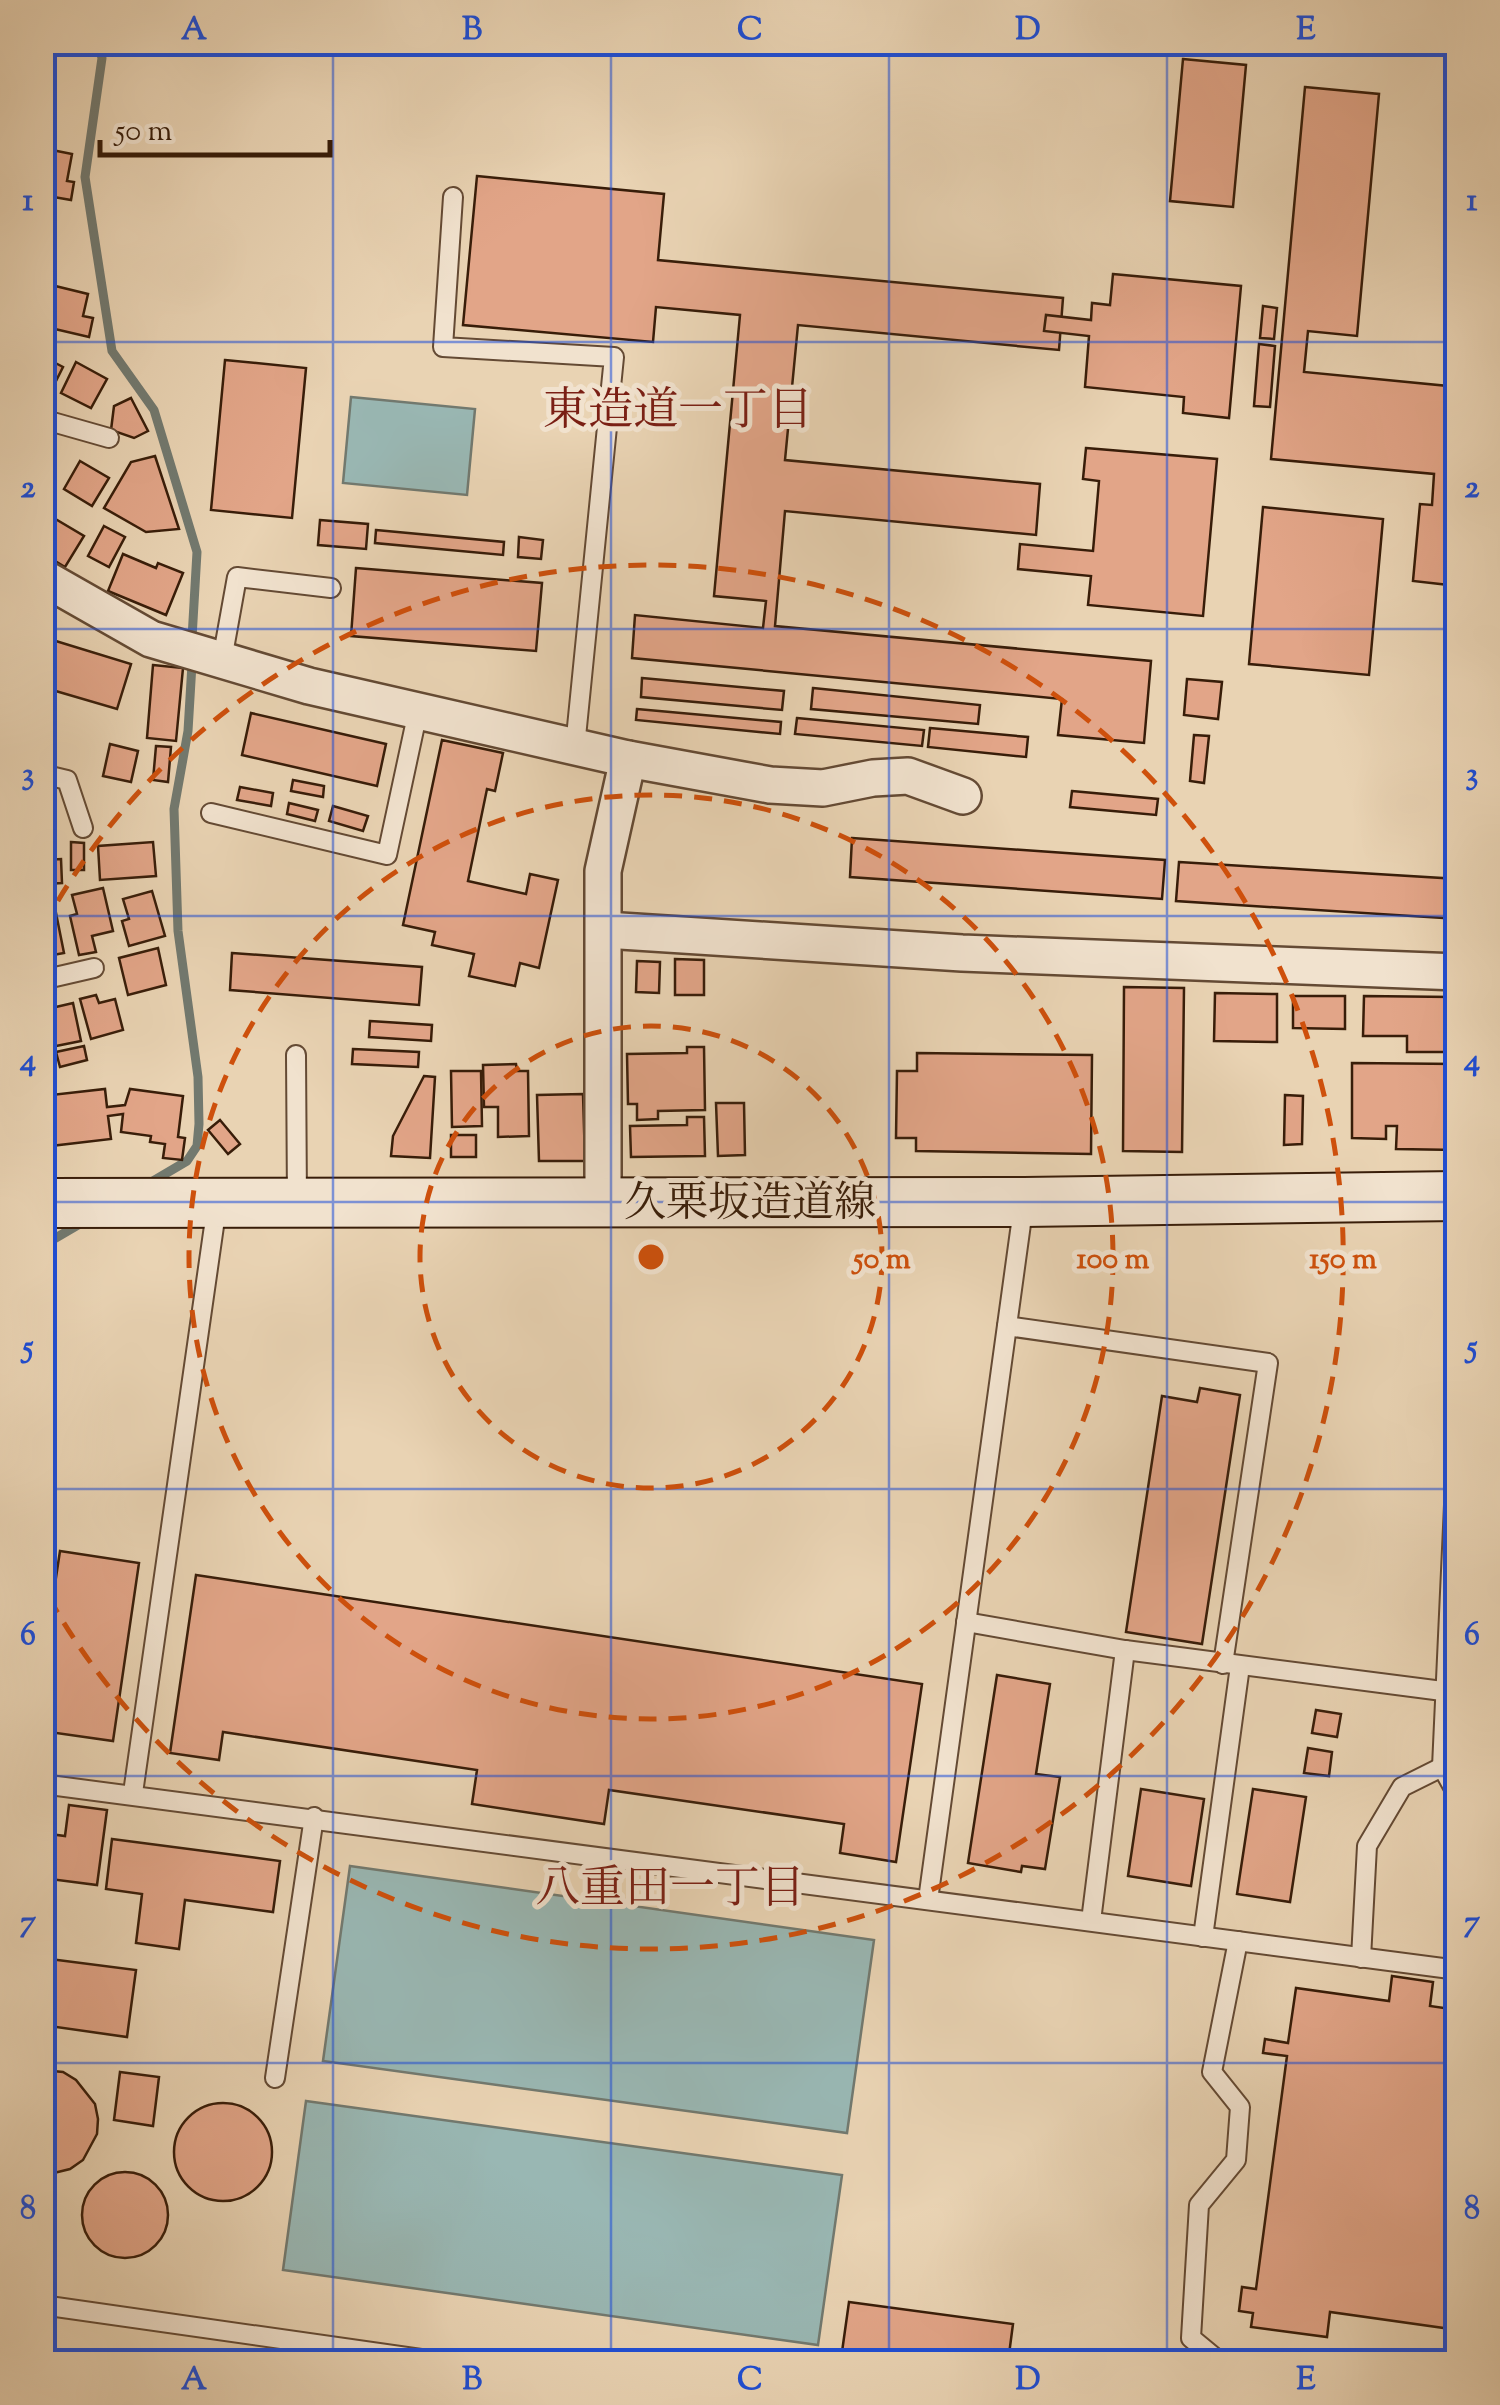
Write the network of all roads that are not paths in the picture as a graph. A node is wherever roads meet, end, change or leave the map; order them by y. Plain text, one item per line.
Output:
1 (453, 197) dead end
2 (42, 419) edge
3 (109, 438) dead end
4 (42, 577) edge
5 (331, 588) dead end
6 (222, 660) junction
7 (418, 712) junction
8 (574, 747) junction
9 (628, 759) junction
10 (42, 774) edge
11 (963, 796) dead end
12 (211, 813) dead end
13 (83, 828) dead end
14 (605, 930) junction
15 (94, 968) dead end
16 (1458, 972) edge
17 (42, 980) edge
18 (296, 1055) dead end
19 (1458, 1196) edge
20 (603, 1201) junction
21 (217, 1202) junction
22 (296, 1202) junction
23 (1024, 1202) junction
24 (42, 1203) edge
25 (1007, 1326) junction
26 (1458, 1418) edge
27 (966, 1622) junction
28 (1125, 1650) junction
29 (1231, 1665) junction
30 (1452, 1692) edge
31 (1442, 1767) junction
32 (42, 1784) edge
33 (133, 1793) junction
34 (1458, 1796) edge
35 (314, 1817) junction
36 (928, 1900) junction
37 (1091, 1921) junction
38 (1203, 1936) junction
39 (1238, 1941) junction
40 (1361, 1958) junction
41 (1458, 1970) edge
42 (275, 2078) dead end
43 (42, 2305) edge
44 (442, 2362) edge
45 (1220, 2362) edge

1 - 8 lane
2 - 3 lane
4 - 6 street
5 - 6 lane
6 - 7 street
7 - 8 street
7 - 12 lane
8 - 9 street
9 - 11 street
9 - 14 street
10 - 13 lane
14 - 16 street
14 - 20 street
15 - 17 lane
18 - 22 lane
19 - 23 main road, 久栗坂造道線
20 - 22 main road, 久栗坂造道線
20 - 23 main road, 久栗坂造道線
21 - 22 main road, 久栗坂造道線
21 - 24 main road, 久栗坂造道線
21 - 33 lane
23 - 25 lane
25 - 27 lane
25 - 29 lane
26 - 30 lane
27 - 28 lane
27 - 36 lane
28 - 29 lane
28 - 37 lane
29 - 30 lane
29 - 38 lane
30 - 31 lane
31 - 34 lane
31 - 40 lane
32 - 33 lane
33 - 35 lane
35 - 36 lane
35 - 42 lane
36 - 37 lane
37 - 38 lane
38 - 39 lane
39 - 40 lane
39 - 45 lane
40 - 41 lane
43 - 44 lane

